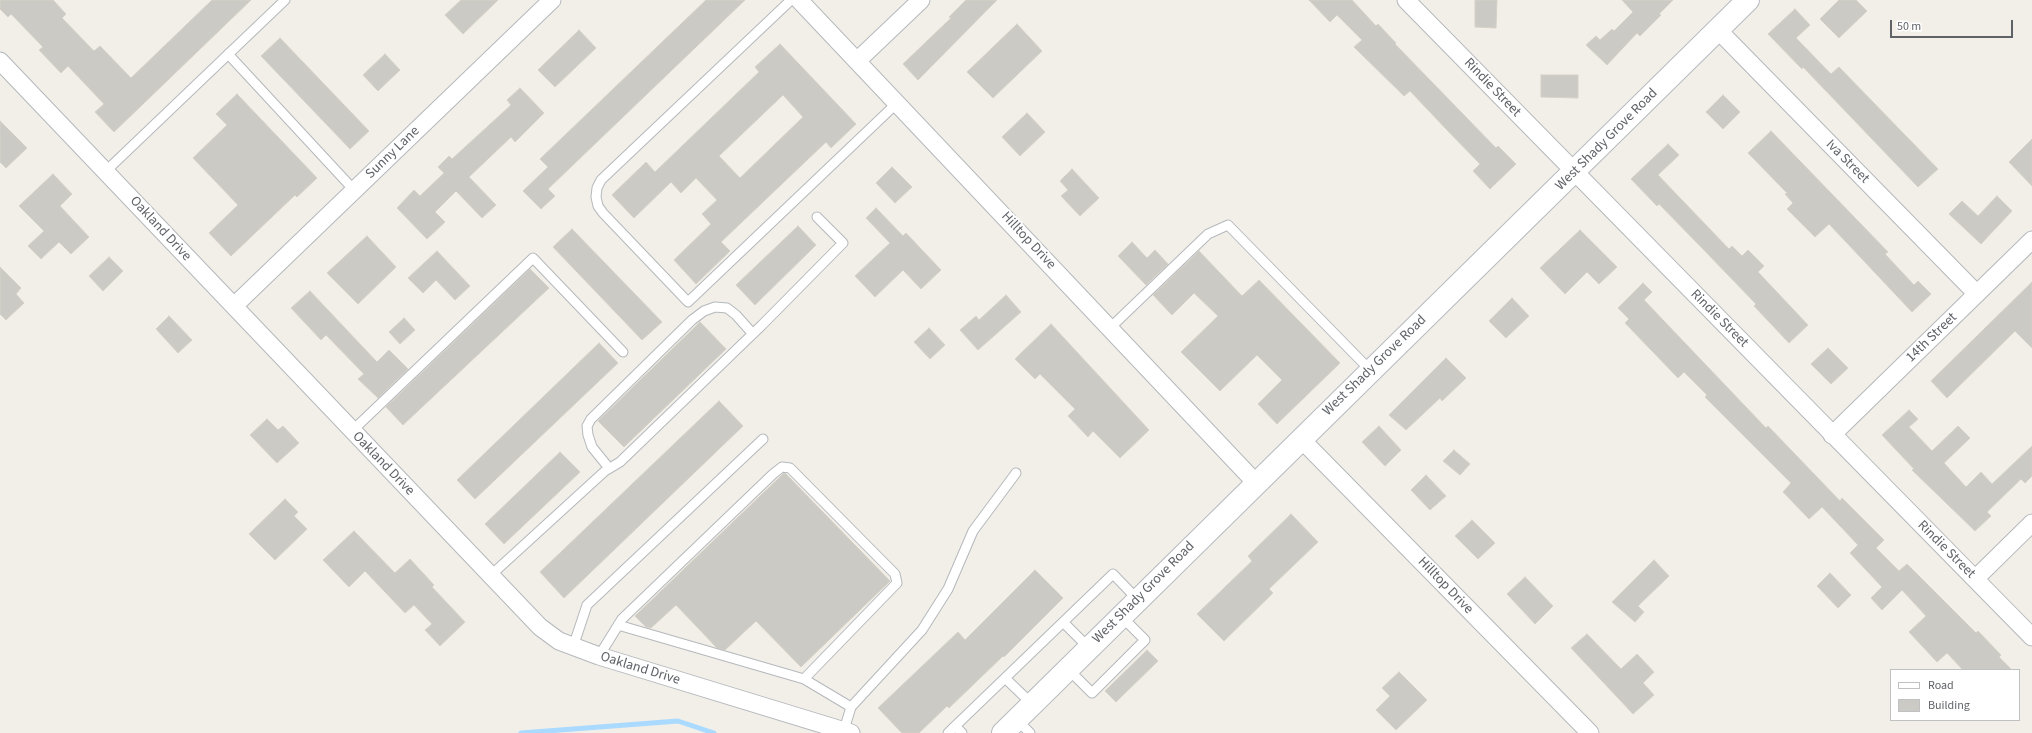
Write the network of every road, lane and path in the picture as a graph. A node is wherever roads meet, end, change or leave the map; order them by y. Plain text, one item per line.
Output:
1 (285, 0) edge
2 (552, 0) edge
3 (791, 0) edge
4 (799, 0) edge
5 (921, 0) edge
6 (1748, 0) edge
7 (1415, 3) edge
8 (1718, 30) junction
9 (228, 54) junction
10 (0, 61) edge
11 (857, 61) junction
12 (897, 103) junction
13 (106, 171) junction
14 (1574, 172) junction
15 (354, 190) junction
16 (817, 216) dead end
17 (2032, 240) edge
18 (1977, 294) junction
19 (234, 306) junction
20 (1110, 328) junction
21 (753, 334) junction
22 (623, 352) dead end
23 (1371, 371) junction
24 (352, 431) junction
25 (1832, 435) junction
26 (763, 439) dead end
27 (1301, 439) junction
28 (609, 468) junction
29 (1016, 473) dead end
30 (1256, 483) junction
31 (2032, 523) edge
32 (490, 576) junction
33 (1974, 579) junction
34 (1138, 600) junction
35 (1121, 616) junction
36 (1063, 622) junction
37 (618, 625) junction
38 (2032, 637) edge
39 (573, 647) junction
40 (1089, 648) junction
41 (599, 656) junction
42 (1068, 669) junction
43 (1005, 678) junction
44 (804, 679) junction
45 (851, 707) junction
46 (1020, 722) edge
47 (955, 726) junction
48 (847, 731) edge
49 (948, 733) edge
50 (962, 733) edge
51 (1590, 733) edge

1 - 9 lane
2 - 15 street, Sunny Lane
3 - 12 lane
4 - 11 street, Hilltop Drive
5 - 11 street
6 - 8 main road, West Shady Grove Road
7 - 14 street, Rindie Street
8 - 14 main road, West Shady Grove Road
8 - 18 street, Iva Street
9 - 13 lane
9 - 15 lane
10 - 13 street, Oakland Drive
11 - 12 street, Hilltop Drive
12 - 20 street, Hilltop Drive
13 - 19 street, Oakland Drive
14 - 23 main road, West Shady Grove Road
14 - 25 street, Rindie Street
15 - 19 street, Sunny Lane
16 - 21 lane
17 - 18 street, 14th Street
18 - 25 street, 14th Street
19 - 24 street, Oakland Drive
20 - 23 lane
20 - 30 street, Hilltop Drive
21 - 28 lane
21 - 28 lane
22 - 24 lane
23 - 27 main road, West Shady Grove Road
24 - 32 street, Oakland Drive
25 - 33 street, Rindie Street
26 - 39 lane
27 - 30 main road, West Shady Grove Road
27 - 51 street, Hilltop Drive
28 - 32 lane
29 - 45 lane
30 - 34 main road, West Shady Grove Road
31 - 33 street
32 - 39 street, Oakland Drive
33 - 38 street, Rindie Street
34 - 35 main road, West Shady Grove Road
34 - 36 lane
35 - 40 main road, West Shady Grove Road
35 - 42 lane
36 - 40 lane
36 - 43 lane
37 - 41 lane
37 - 44 lane
37 - 44 lane
39 - 41 street, Oakland Drive
40 - 42 main road, West Shady Grove Road
41 - 48 street, Oakland Drive
42 - 46 main road, West Shady Grove Road
43 - 46 lane
43 - 47 lane
44 - 45 lane
45 - 48 lane
47 - 49 lane
47 - 50 lane

